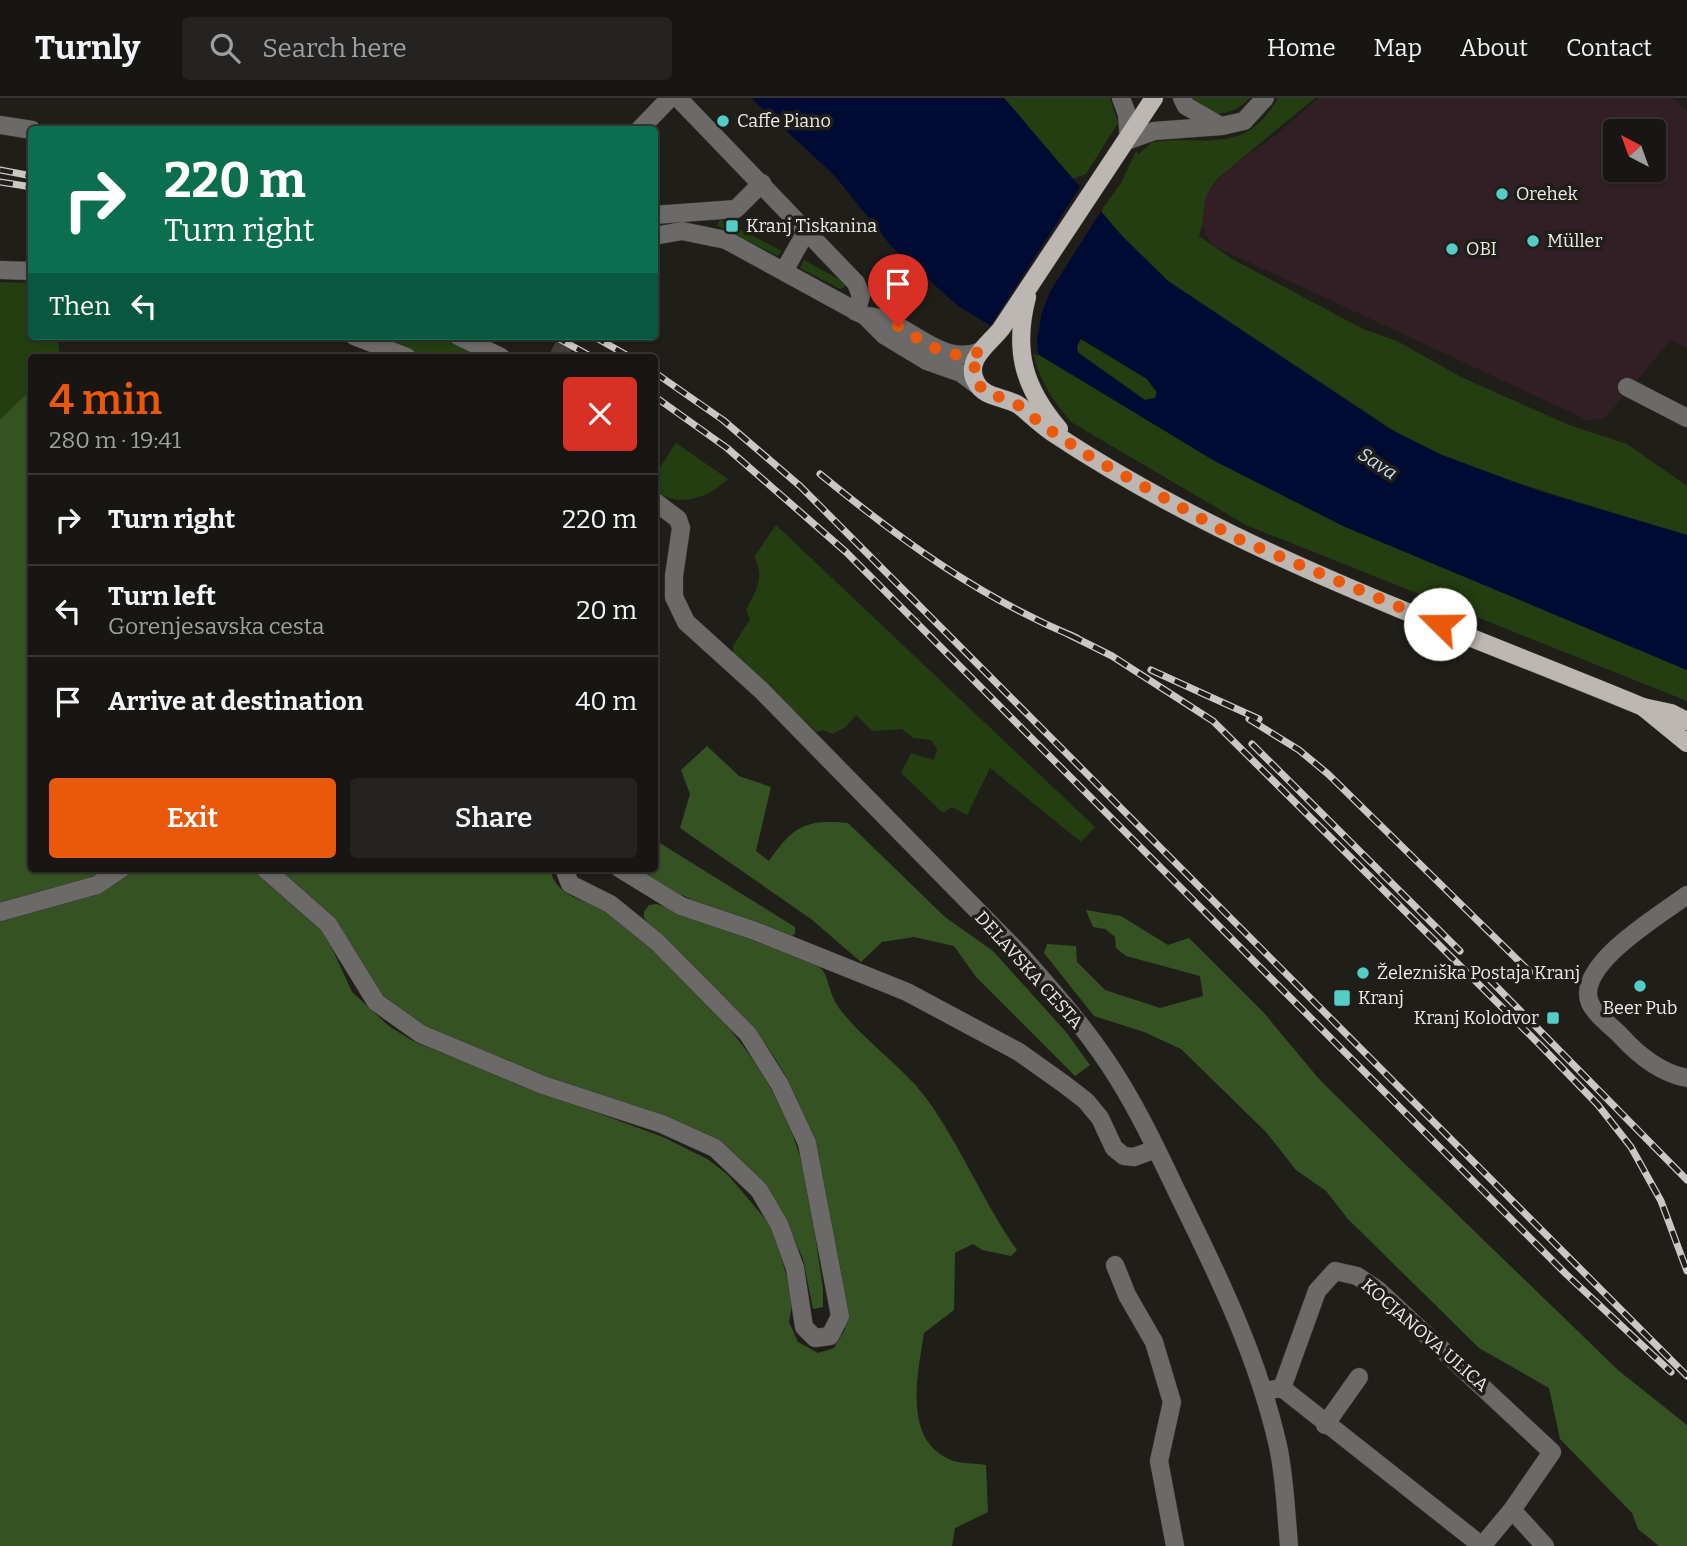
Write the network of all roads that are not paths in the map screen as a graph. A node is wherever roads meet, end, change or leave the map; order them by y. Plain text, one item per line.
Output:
1 (670, 98) edge
2 (678, 98) edge
3 (1121, 98) edge
4 (1154, 98) edge
5 (1182, 98) edge
6 (1265, 98) edge
7 (0, 125) edge
8 (643, 126) edge
9 (1222, 126) junction
10 (28, 129) edge
11 (1129, 140) junction
12 (762, 183) junction
13 (658, 215) edge
14 (807, 230) junction
15 (658, 235) edge
16 (0, 270) edge
17 (28, 271) edge
18 (784, 271) junction
19 (1031, 284) junction
20 (861, 314) junction
21 (364, 340) edge
22 (466, 340) edge
23 (399, 354) edge
24 (495, 354) edge
25 (979, 354) junction
26 (1021, 354) junction
27 (1025, 378) junction
28 (977, 385) junction
29 (1627, 387) dead end
30 (1002, 397) junction
31 (1687, 418) edge
32 (1070, 443) junction
33 (658, 504) edge
34 (1643, 707) junction
35 (1687, 721) edge
36 (1687, 743) edge
37 (116, 872) edge
38 (269, 872) edge
39 (566, 872) edge
40 (626, 872) edge
41 (1687, 895) edge
42 (0, 912) edge
43 (1687, 1078) edge
44 (1156, 1149) junction
45 (1115, 1265) dead end
46 (1359, 1377) dead end
47 (1273, 1390) junction
48 (1325, 1425) junction
49 (1512, 1510) junction
50 (1175, 1546) edge
51 (1289, 1546) edge
52 (1482, 1546) edge
53 (1545, 1546) edge

1 - 8 street
2 - 12 street
3 - 11 street
4 - 11 main road
5 - 9 street
6 - 9 street
7 - 10 street
9 - 11 street
11 - 19 main road
12 - 13 street
12 - 14 street
14 - 18 street
14 - 20 street
15 - 18 street
16 - 17 street
18 - 20 street
19 - 25 main road
19 - 26 main road
20 - 25 street
20 - 28 street
21 - 23 street
22 - 24 street
25 - 26 main road
25 - 28 main road
26 - 27 main road
27 - 30 main road
27 - 32 main road
28 - 30 main road
29 - 31 street
30 - 32 main road
32 - 34 main road
33 - 44 street, DELAVSKA CESTA
34 - 35 main road
34 - 36 main road
37 - 42 street
38 - 39 street
40 - 44 street
41 - 43 street
44 - 47 street, DELAVSKA CESTA
45 - 50 street
46 - 48 street
47 - 48 street, KOCJANOVA ULICA
47 - 49 street, KOCJANOVA ULICA
47 - 51 street, DELAVSKA CESTA
48 - 52 street, KOCJANOVA ULICA
49 - 52 street, KOCJANOVA ULICA
49 - 53 street

